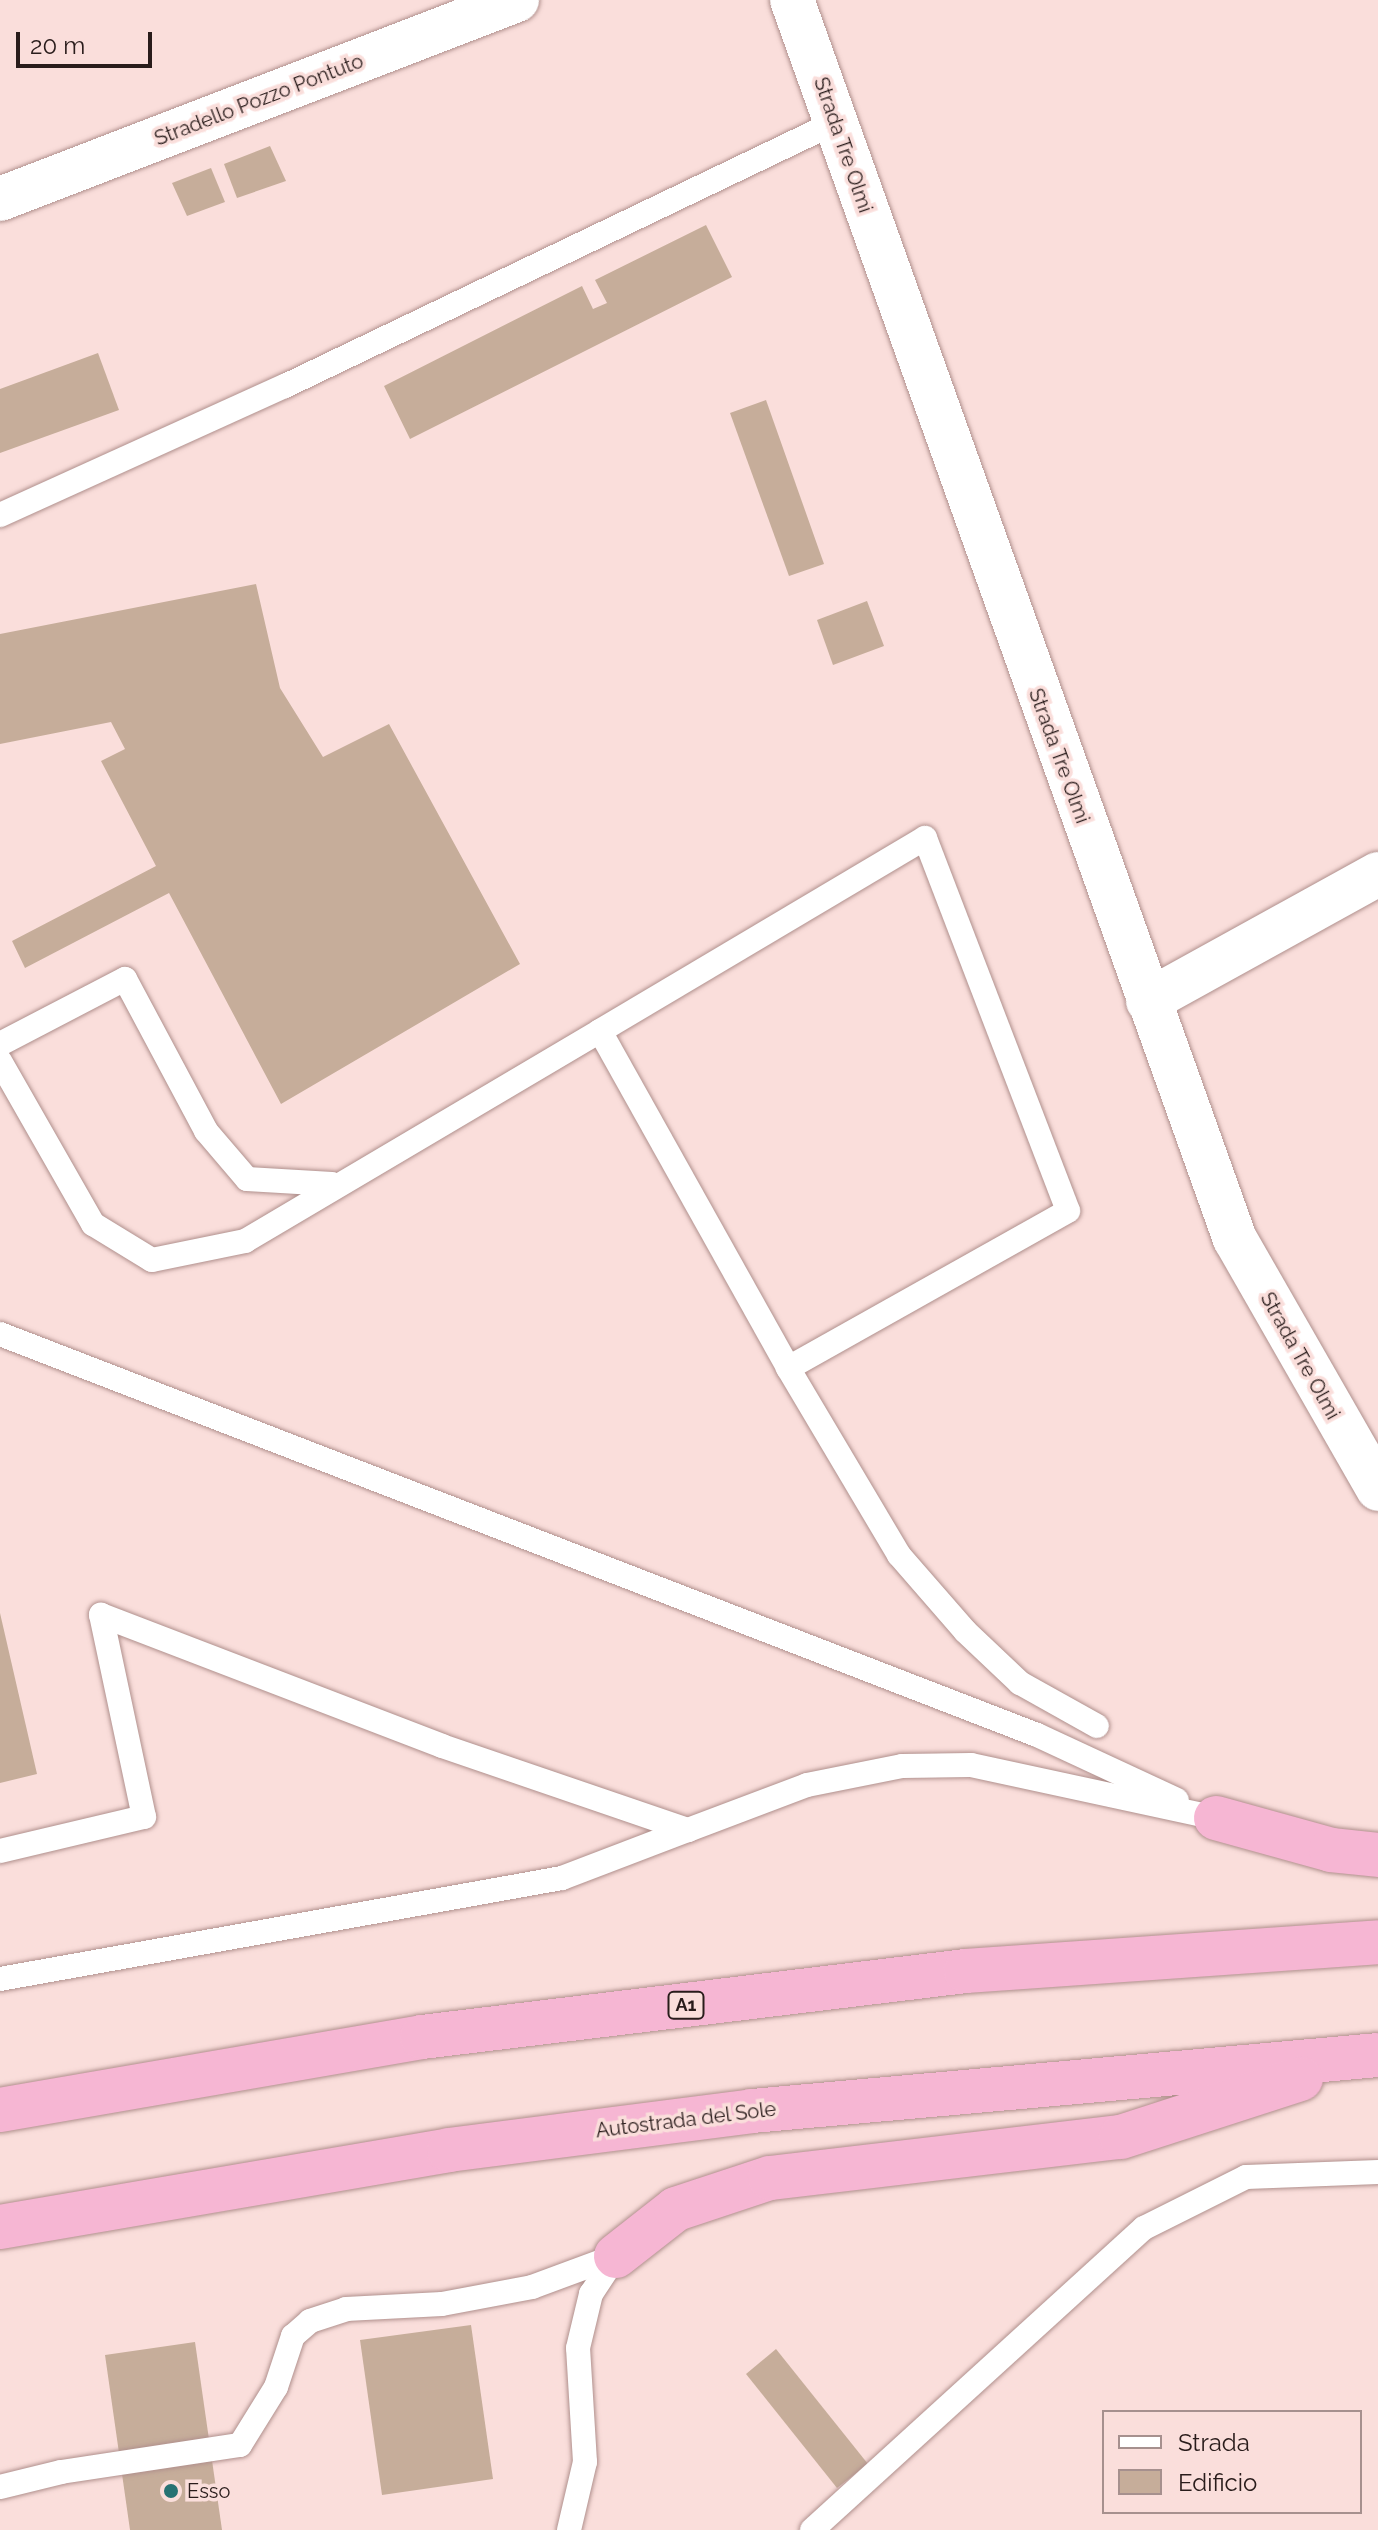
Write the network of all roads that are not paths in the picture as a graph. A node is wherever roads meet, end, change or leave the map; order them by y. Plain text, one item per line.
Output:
1 (517, 0) edge
2 (792, 0) edge
3 (834, 123) junction
4 (0, 199) edge
5 (0, 515) edge
6 (1378, 874) edge
7 (1148, 1001) junction
8 (600, 1031) junction
9 (0, 1044) edge
10 (0, 1061) edge
11 (332, 1184) junction
12 (0, 1334) edge
13 (788, 1368) junction
14 (1378, 1489) edge
15 (1097, 1726) dead end
16 (1216, 1818) junction
17 (688, 1830) junction
18 (0, 1851) edge
19 (1378, 1855) edge
20 (1378, 1942) edge
21 (0, 1979) edge
22 (1377, 2055) edge
23 (0, 2110) edge
24 (1378, 2172) edge
25 (0, 2227) edge
26 (616, 2256) junction
27 (0, 2487) edge
28 (569, 2530) edge
29 (812, 2530) edge

1 - 4 street, Stradello Pozzo Pontuto
2 - 3 street, Strada Tre Olmi
3 - 5 lane
3 - 7 street, Strada Tre Olmi
6 - 7 street
7 - 14 street, Strada Tre Olmi
8 - 11 lane
8 - 13 lane
8 - 13 lane
9 - 11 lane
10 - 11 lane
12 - 16 lane
13 - 15 lane
16 - 17 lane
16 - 19 highway
17 - 18 lane
17 - 21 lane
20 - 23 highway, A1
22 - 25 highway, Autostrada del Sole
22 - 26 highway
24 - 29 lane
26 - 27 lane
26 - 28 lane

